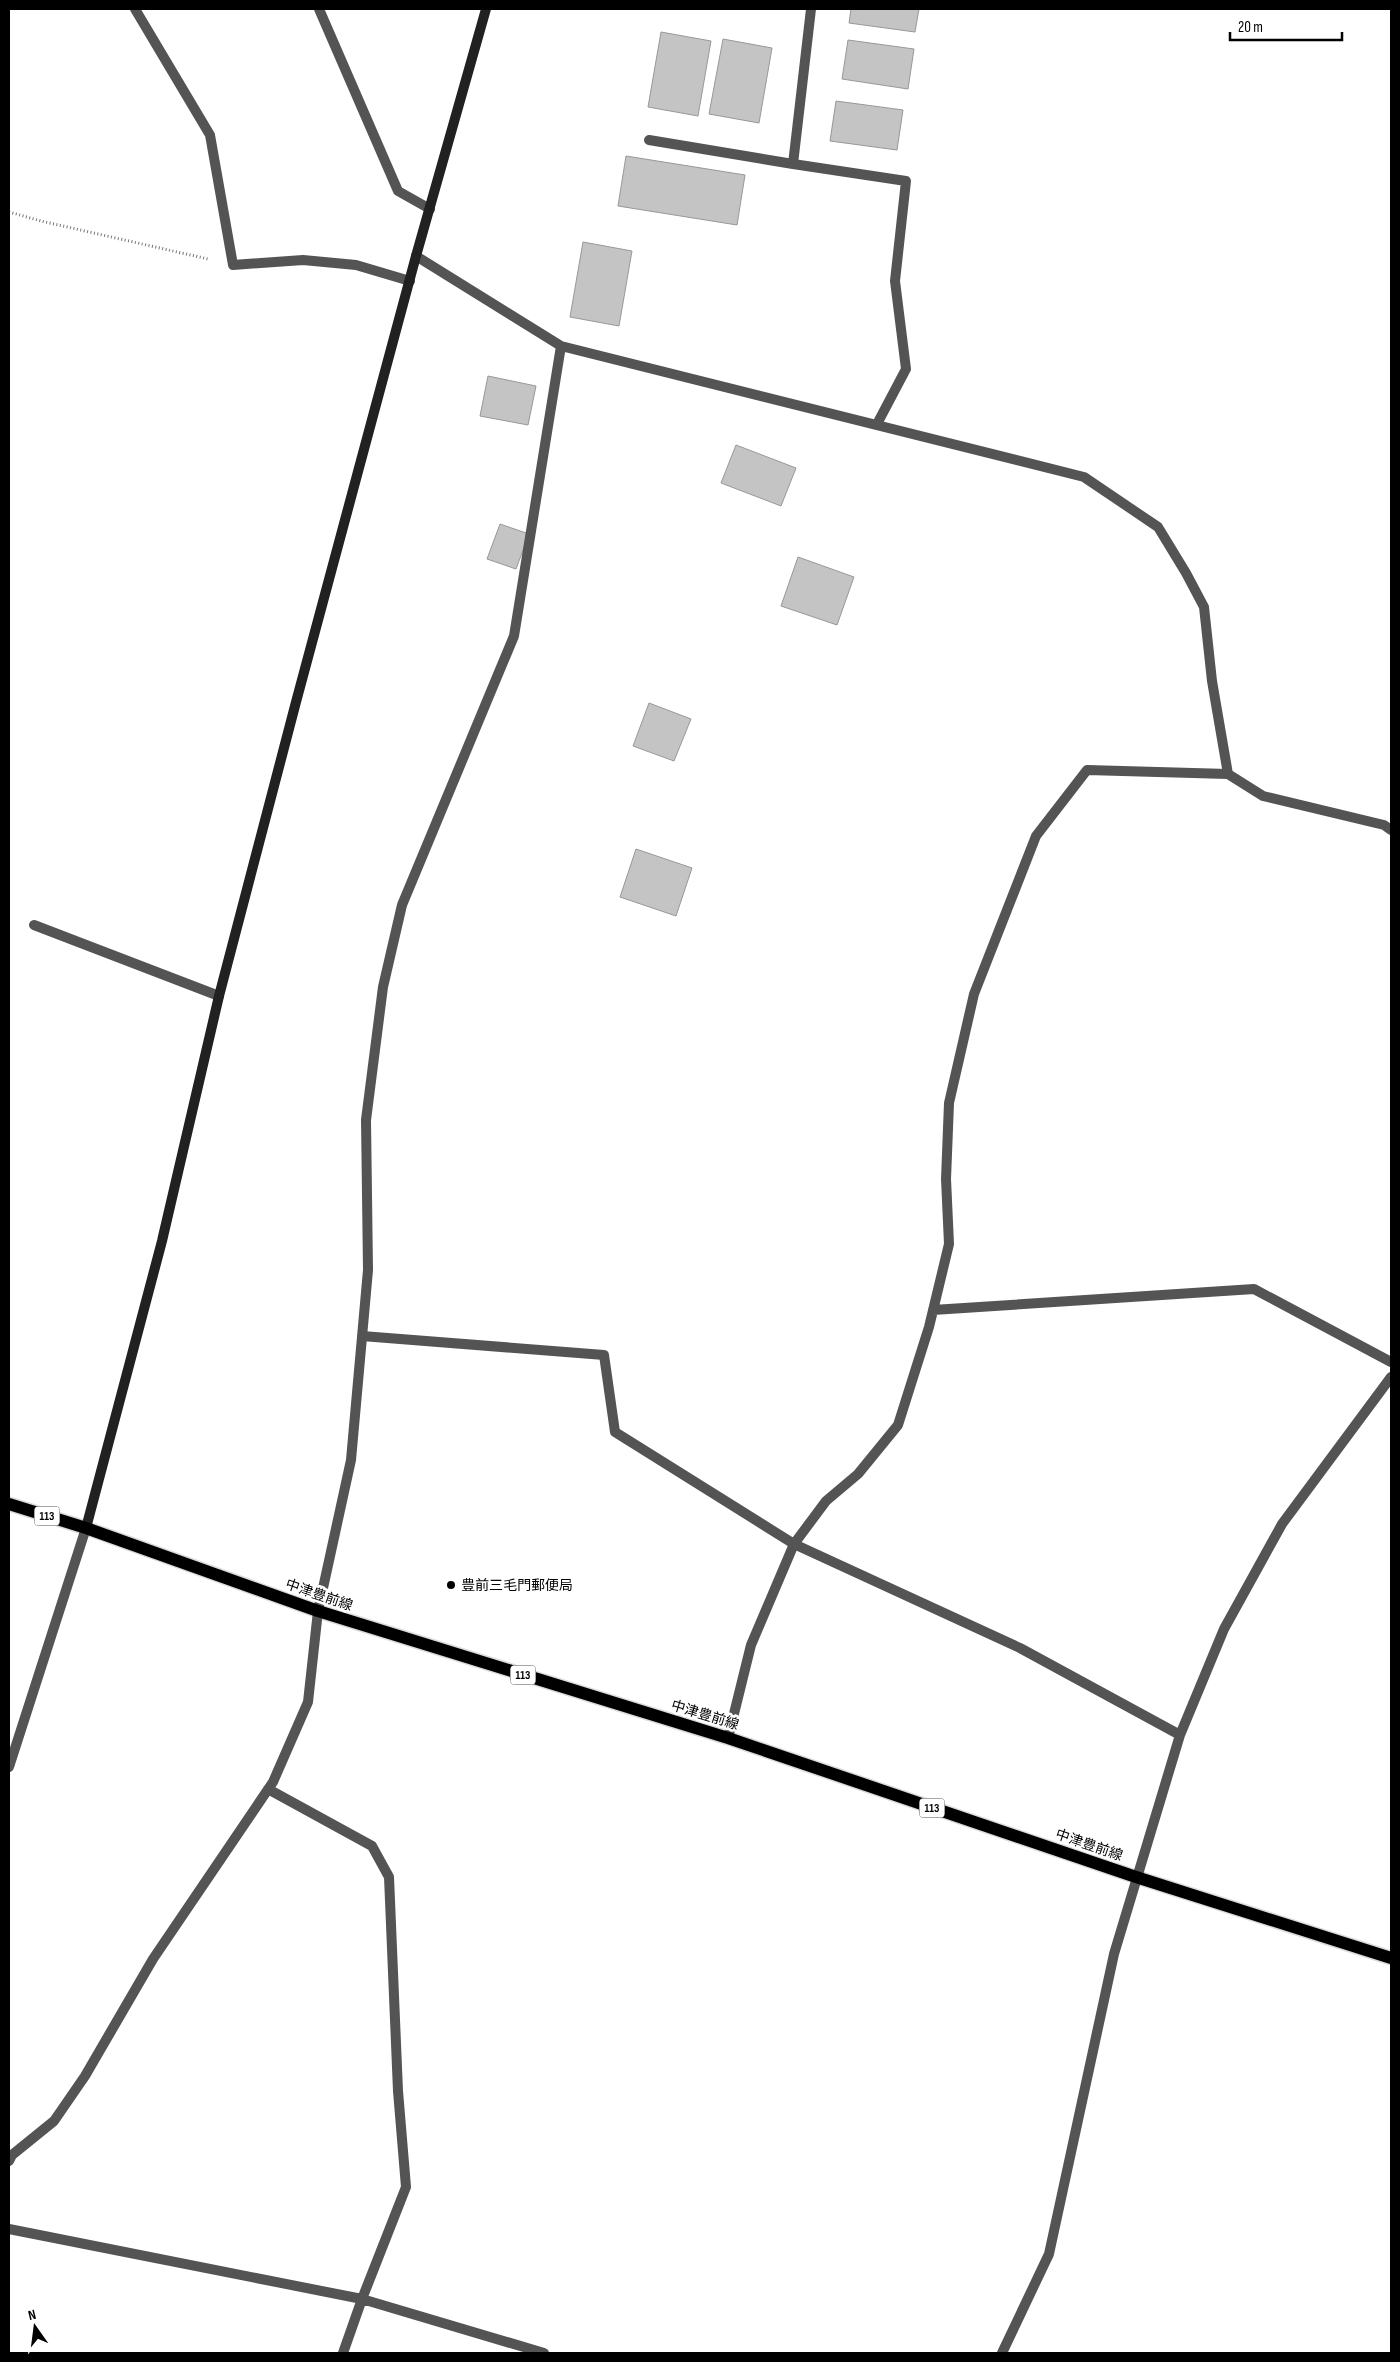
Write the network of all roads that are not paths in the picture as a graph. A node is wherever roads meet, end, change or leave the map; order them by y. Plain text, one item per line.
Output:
1 (135, 9) edge
2 (319, 9) edge
3 (486, 9) edge
4 (811, 9) edge
5 (649, 140) dead end
6 (793, 164) junction
7 (430, 209) junction
8 (416, 256) junction
9 (410, 281) junction
10 (561, 346) junction
11 (877, 424) junction
12 (1228, 774) junction
13 (1391, 830) edge
14 (34, 925) dead end
15 (219, 996) junction
16 (933, 1310) junction
17 (362, 1336) junction
18 (1391, 1362) edge
19 (1391, 1377) edge
20 (9, 1504) edge
21 (86, 1528) junction
22 (794, 1544) junction
23 (318, 1611) junction
24 (1180, 1735) junction
25 (728, 1738) junction
26 (9, 1767) edge
27 (268, 1789) junction
28 (1136, 1877) junction
29 (1391, 1958) edge
30 (9, 2161) edge
31 (9, 2230) edge
32 (362, 2299) junction
33 (343, 2353) edge
34 (544, 2353) edge
35 (1002, 2353) edge

1 - 9 street
2 - 7 street
3 - 7 street
4 - 6 street
5 - 6 street
6 - 11 street
7 - 8 street
8 - 9 street
8 - 10 street
9 - 15 street
10 - 11 street
10 - 17 street
11 - 12 street
12 - 13 street
12 - 16 street
14 - 15 street
15 - 21 street
16 - 18 street
16 - 22 street
17 - 22 street
17 - 23 street
19 - 24 street
20 - 21 main road, 中津豊前線 / 113
21 - 23 main road, 中津豊前線 / 113
21 - 26 street
22 - 24 street
22 - 25 street
23 - 25 main road, 中津豊前線 / 113
23 - 27 street
24 - 28 street
25 - 28 main road, 中津豊前線 / 113
27 - 30 street
27 - 32 street
28 - 29 main road, 中津豊前線 / 113
28 - 35 street
31 - 32 street
32 - 33 street
32 - 34 street

